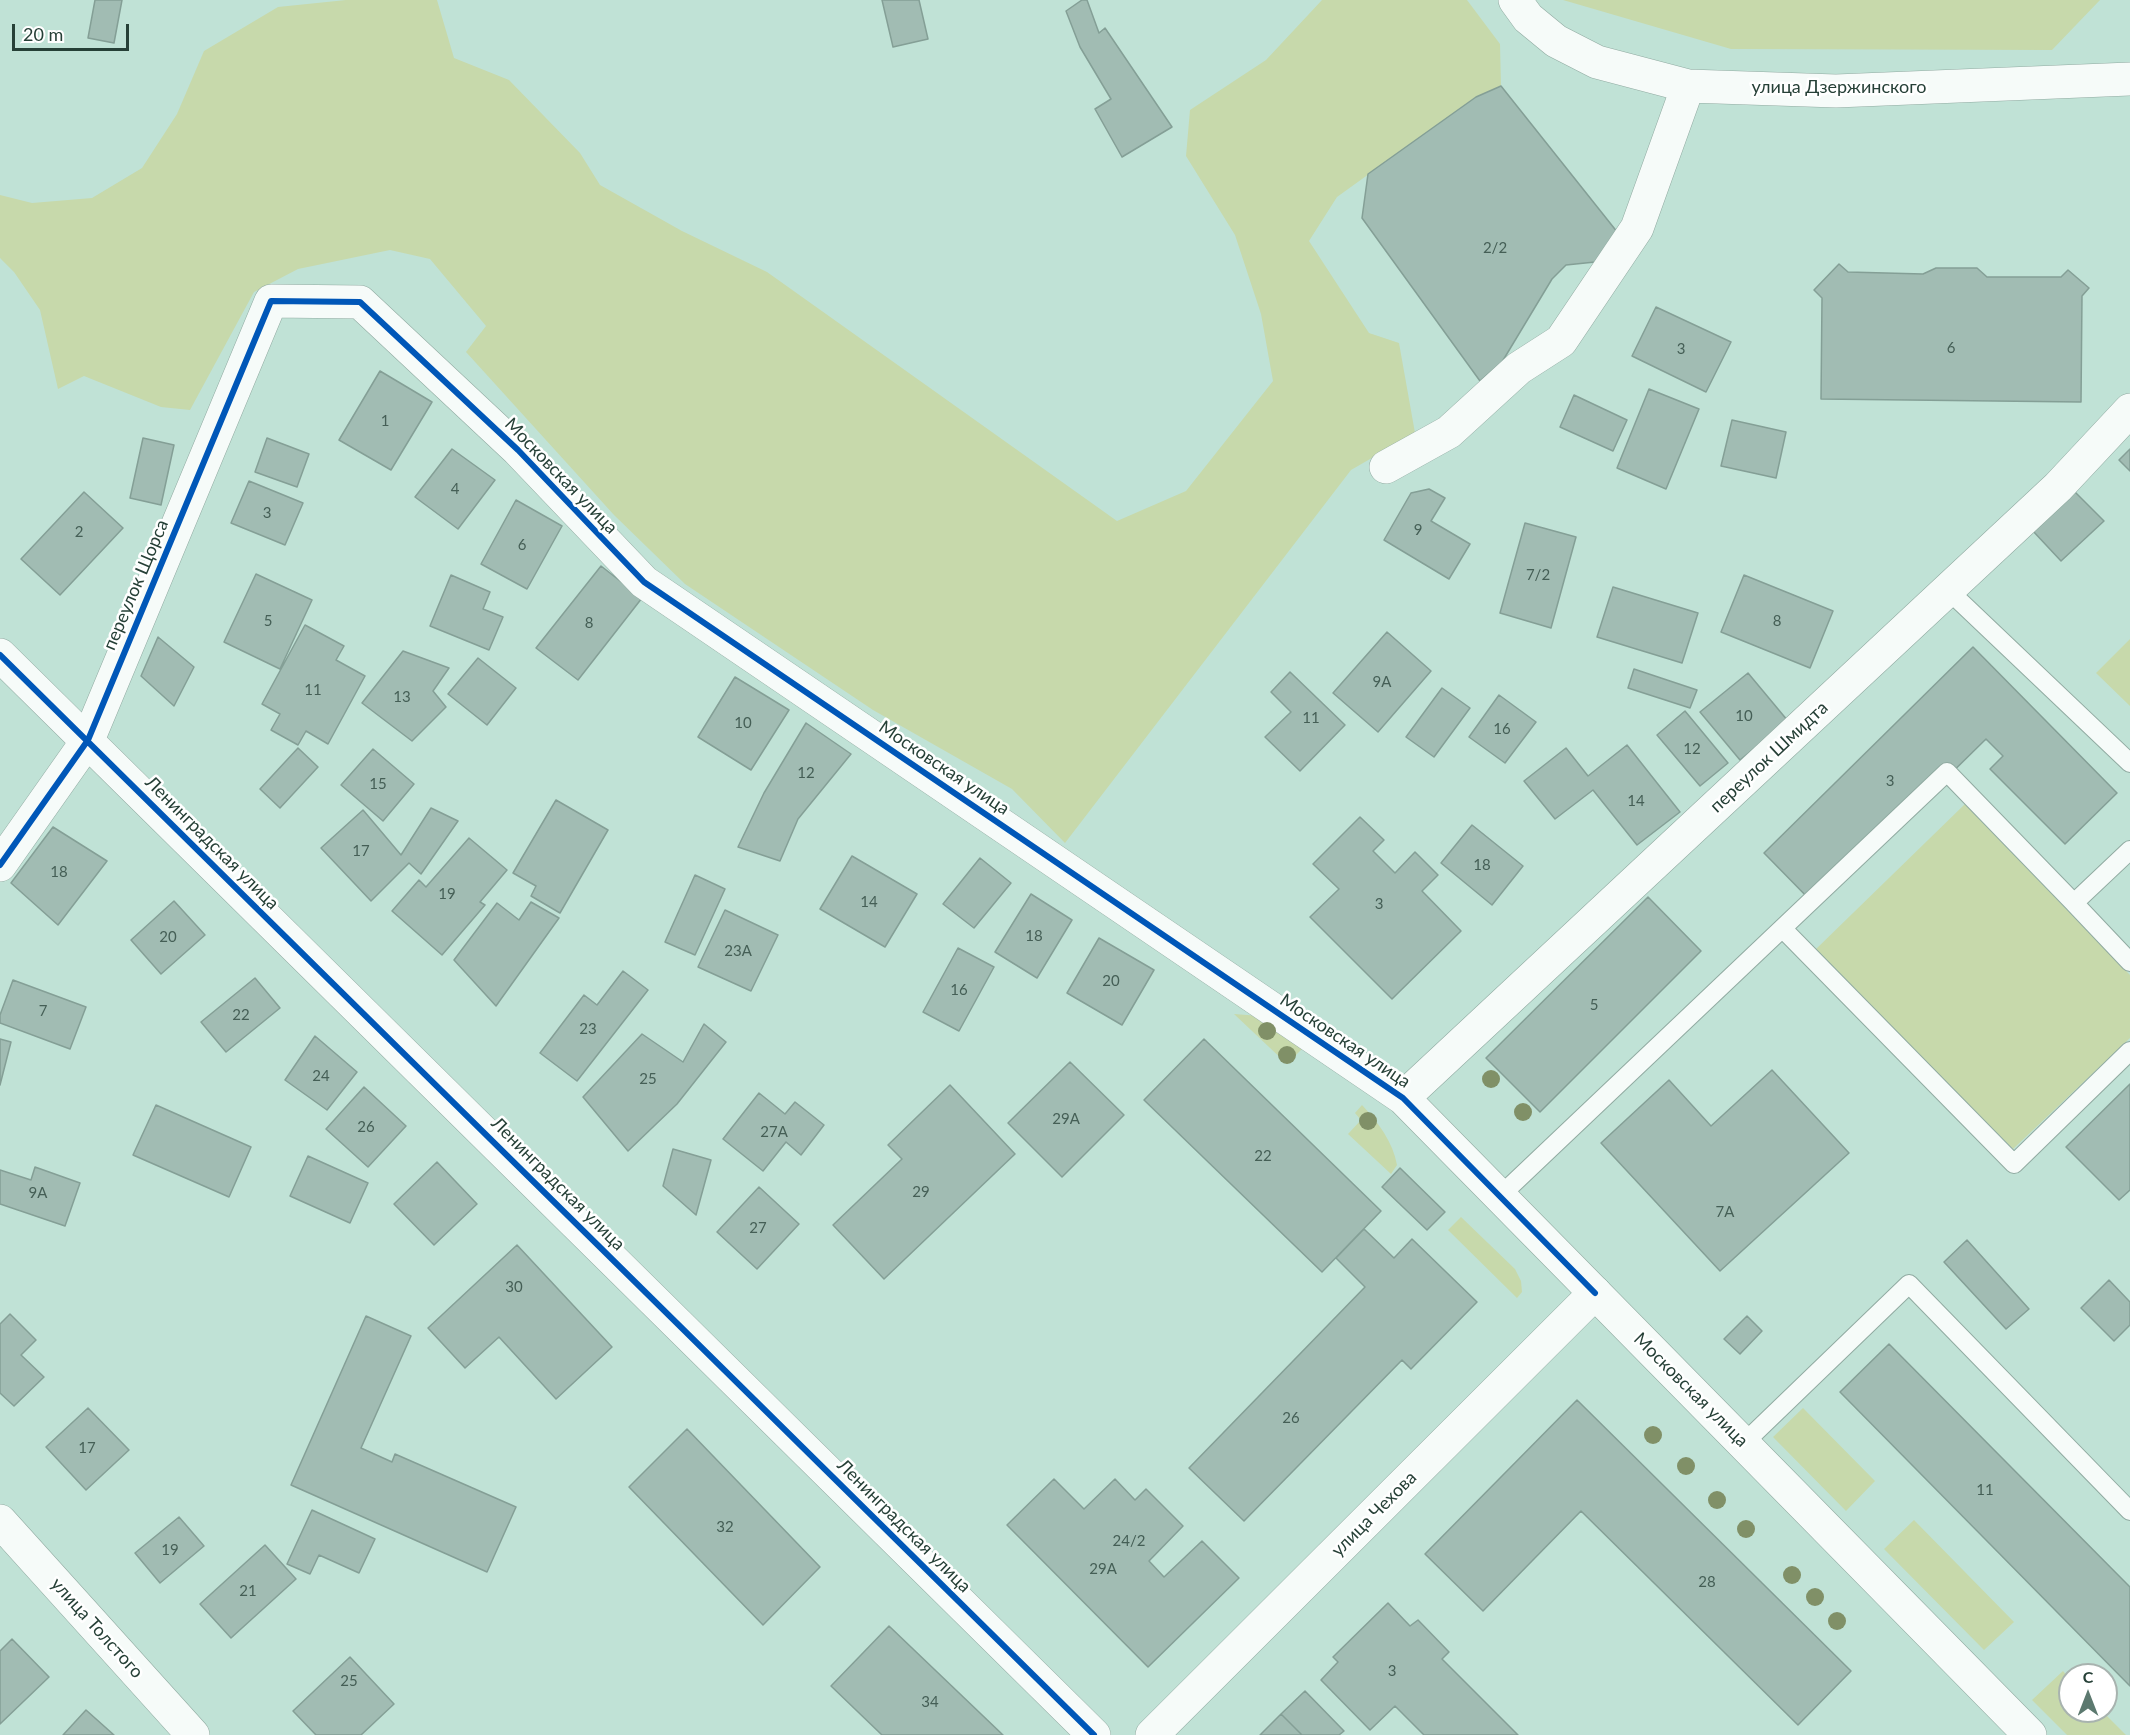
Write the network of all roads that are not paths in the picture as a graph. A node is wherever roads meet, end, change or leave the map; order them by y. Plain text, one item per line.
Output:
1 (1515, 0) edge
2 (2130, 79) edge
3 (1688, 86) junction
4 (272, 301) joint
5 (2130, 410) edge
6 (1386, 466) dead end
7 (1948, 590) junction
8 (0, 655) edge
9 (88, 740) junction
10 (2130, 763) edge
11 (2130, 850) edge
12 (0, 865) edge
13 (2074, 903) junction
14 (1783, 929) junction
15 (2130, 962) edge
16 (2130, 1051) edge
17 (1403, 1098) junction
18 (1500, 1196) junction
19 (1595, 1293) junction
20 (1744, 1443) junction
21 (2130, 1511) edge
22 (0, 1521) edge
23 (193, 1735) edge
24 (1094, 1735) edge
25 (1152, 1735) edge
26 (2030, 1735) edge

1 - 3 street, улица Дзержинского
2 - 3 street, улица Дзержинского
3 - 6 street
4 - 9 street, переулок Щорса
4 - 17 street, Московская улица
5 - 7 street, переулок Шмидта
7 - 10 lane
7 - 17 street, переулок Шмидта
8 - 9 street, Ленинградская улица
9 - 12 street, переулок Щорса
9 - 24 street, Ленинградская улица
11 - 13 lane
13 - 14 lane
13 - 15 lane
14 - 16 lane
14 - 18 lane
17 - 18 street, Московская улица
18 - 19 street, Московская улица
19 - 20 street, Московская улица
19 - 25 street, улица Чехова
20 - 21 lane
20 - 26 street, Московская улица
22 - 23 street, улица Толстого

